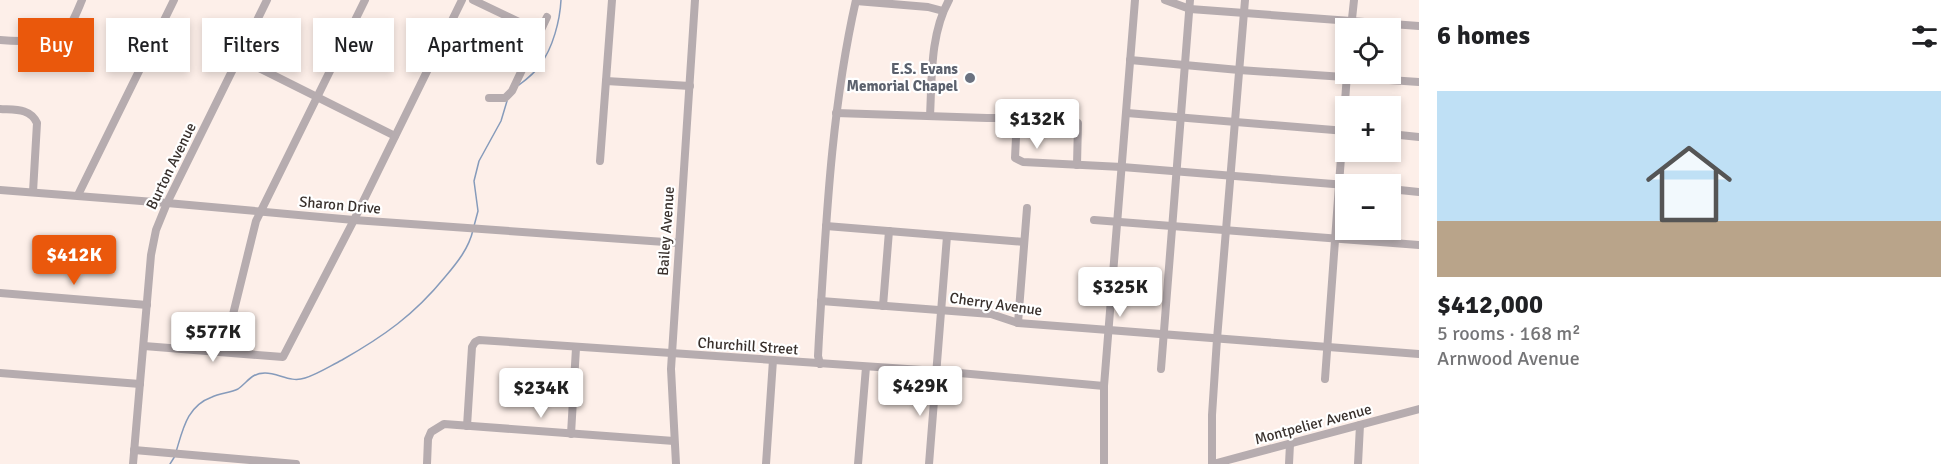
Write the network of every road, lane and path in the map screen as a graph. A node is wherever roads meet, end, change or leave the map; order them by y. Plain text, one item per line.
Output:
1 (82, 0) edge
2 (174, 0) edge
3 (267, 0) edge
4 (365, 0) edge
5 (462, 0) edge
6 (472, 0) edge
7 (612, 0) edge
8 (695, 0) edge
9 (856, 0) edge
10 (949, 0) edge
11 (1135, 0) edge
12 (1165, 0) edge
13 (1245, 0) edge
14 (1354, 0) edge
15 (1190, 4) edge
16 (943, 11) junction
17 (1244, 13) junction
18 (547, 17) dead end
19 (258, 18) edge
20 (510, 18) edge
21 (1352, 18) edge
22 (545, 21) edge
23 (1335, 23) edge
24 (1401, 26) edge
25 (1419, 26) edge
26 (0, 40) edge
27 (1130, 60) junction
28 (1185, 65) junction
29 (1239, 70) junction
30 (232, 72) edge
31 (267, 72) edge
32 (521, 72) edge
33 (1335, 74) edge
34 (1401, 80) edge
35 (606, 81) junction
36 (1419, 82) edge
37 (690, 86) junction
38 (317, 97) junction
39 (489, 98) dead end
40 (0, 109) edge
41 (836, 113) junction
42 (1126, 113) junction
43 (930, 116) junction
44 (1017, 117) junction
45 (1180, 117) junction
46 (1234, 122) junction
47 (1335, 130) edge
48 (395, 135) junction
49 (1401, 135) edge
50 (1419, 137) edge
51 (600, 161) dead end
52 (1077, 165) junction
53 (1122, 167) junction
54 (1176, 172) junction
55 (1230, 176) junction
56 (1335, 184) edge
57 (0, 190) edge
58 (1401, 190) edge
59 (33, 192) junction
60 (1419, 192) edge
61 (78, 195) junction
62 (167, 202) junction
63 (1028, 208) dead end
64 (260, 212) junction
65 (354, 220) junction
66 (1094, 220) dead end
67 (1118, 221) junction
68 (826, 226) junction
69 (1171, 226) junction
70 (1226, 230) junction
71 (889, 231) junction
72 (1335, 231) edge
73 (947, 236) junction
74 (1334, 238) junction
75 (1024, 242) junction
76 (679, 243) junction
77 (1419, 245) edge
78 (0, 293) edge
79 (821, 301) junction
80 (147, 305) junction
81 (882, 306) junction
82 (941, 310) junction
83 (1018, 323) junction
84 (1109, 330) junction
85 (1163, 334) junction
86 (1217, 339) junction
87 (144, 346) junction
88 (1326, 347) junction
89 (576, 348) junction
90 (224, 351) junction
91 (673, 354) junction
92 (1419, 354) edge
93 (773, 360) junction
94 (820, 364) junction
95 (866, 367) junction
96 (1161, 369) dead end
97 (937, 371) junction
98 (0, 373) edge
99 (1325, 380) dead end
100 (140, 384) junction
101 (1104, 386) junction
102 (1419, 409) edge
103 (1360, 425) junction
104 (467, 426) junction
105 (571, 434) junction
106 (674, 441) junction
107 (1290, 444) junction
108 (134, 450) junction
109 (261, 463) edge
110 (1224, 463) edge
111 (133, 464) edge
112 (296, 464) edge
113 (427, 464) edge
114 (676, 464) edge
115 (766, 464) edge
116 (858, 464) edge
117 (929, 464) edge
118 (1104, 464) edge
119 (1213, 464) edge
120 (1289, 464) edge
121 (1358, 464) edge

1 - 26 street
2 - 61 street
3 - 19 street, Burton Avenue
4 - 38 street
5 - 48 street
6 - 20 street
7 - 35 street
8 - 37 street, Bailey Avenue
9 - 16 street
9 - 41 street
10 - 16 street
11 - 27 street
12 - 15 street
13 - 17 street
14 - 21 street
15 - 17 street
15 - 28 street
16 - 43 street
17 - 23 street
17 - 29 street
18 - 22 street
24 - 25 street
27 - 28 street
27 - 42 street
28 - 29 street
28 - 45 street
29 - 33 street
29 - 46 street
30 - 62 street, Burton Avenue
31 - 38 street
32 - 39 street
34 - 36 street
35 - 37 street
35 - 51 street
37 - 76 street, Bailey Avenue
38 - 48 street
38 - 64 street
40 - 59 street
41 - 43 street
41 - 68 street
42 - 45 street
42 - 53 street
43 - 44 street
44 - 52 street
44 - 52 street
45 - 46 street
45 - 54 street
46 - 47 street
46 - 55 street
48 - 65 street
49 - 50 street
52 - 53 street
53 - 54 street
53 - 67 street
54 - 55 street
54 - 69 street
55 - 56 street
55 - 70 street
57 - 59 street, Sharon Drive
58 - 60 street
59 - 61 street, Sharon Drive
61 - 62 street, Sharon Drive
62 - 64 street, Sharon Drive
62 - 80 street, Burton Avenue
63 - 75 street
64 - 65 street, Sharon Drive
64 - 90 street
65 - 76 street, Sharon Drive
65 - 90 street
66 - 67 street
67 - 69 street
67 - 84 street
68 - 71 street
68 - 79 street
69 - 70 street
69 - 85 street
70 - 74 street
70 - 86 street
71 - 73 street
71 - 81 street
72 - 74 street
73 - 75 street
73 - 82 street
74 - 77 street
74 - 88 street
75 - 83 street
76 - 91 street, Bailey Avenue
78 - 80 street
79 - 81 street, Cherry Avenue
79 - 94 street
80 - 87 street, Burton Avenue
81 - 82 street, Cherry Avenue
82 - 83 street, Cherry Avenue
82 - 97 street
83 - 84 street, Cherry Avenue
84 - 85 street, Cherry Avenue
84 - 101 street
85 - 86 street, Cherry Avenue
85 - 96 street
86 - 88 street, Cherry Avenue
86 - 119 street
87 - 90 street
87 - 100 street, Burton Avenue
88 - 92 street, Cherry Avenue
88 - 99 street
89 - 91 street, Churchill Street
89 - 104 street, Churchill Street
89 - 105 street
91 - 93 street, Churchill Street
91 - 106 street, Bailey Avenue
93 - 94 street, Churchill Street
93 - 115 street
94 - 95 street, Churchill Street
95 - 97 street, Churchill Street
95 - 116 street
97 - 101 street, Churchill Street
97 - 117 street
98 - 100 street
100 - 108 street, Burton Avenue
101 - 118 street
102 - 103 street, Montpelier Avenue
103 - 107 street, Montpelier Avenue
103 - 121 street
104 - 105 street
104 - 113 street
105 - 106 street
106 - 114 street, Bailey Avenue
107 - 110 street, Montpelier Avenue
107 - 120 street
108 - 109 street
108 - 111 street, Burton Avenue
109 - 112 street
110 - 119 street, Montpelier Avenue

